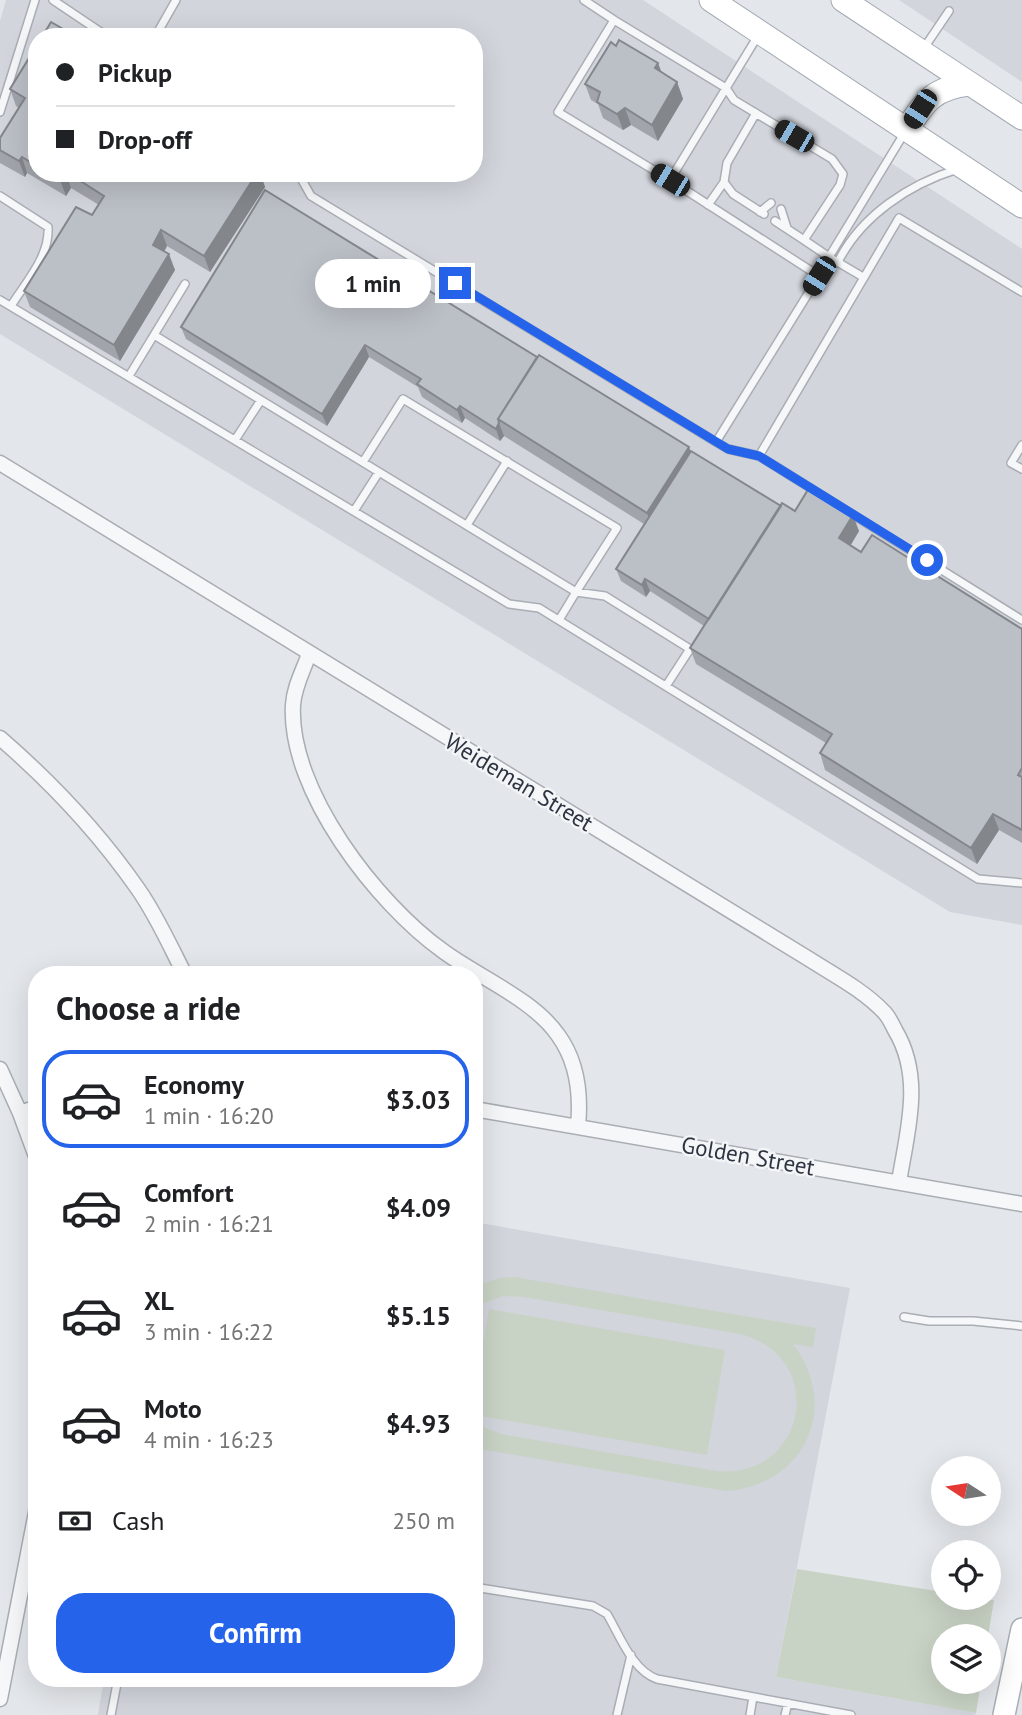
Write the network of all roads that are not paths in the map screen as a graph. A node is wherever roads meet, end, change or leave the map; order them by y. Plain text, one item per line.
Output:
1 (35, 0) edge
2 (53, 0) edge
3 (176, 0) edge
4 (584, 0) edge
5 (711, 0) edge
6 (843, 0) edge
7 (949, 11) dead end
8 (614, 20) junction
9 (95, 28) edge
10 (160, 28) edge
11 (760, 33) junction
12 (921, 52) junction
13 (969, 84) junction
14 (726, 88) junction
15 (0, 112) edge
16 (756, 113) junction
17 (1022, 118) edge
18 (907, 129) junction
19 (964, 167) junction
20 (670, 180) junction
21 (304, 182) edge
22 (724, 182) junction
23 (0, 196) edge
24 (708, 205) junction
25 (1022, 206) edge
26 (764, 211) dead end
27 (787, 229) junction
28 (804, 240) junction
29 (829, 257) junction
30 (838, 262) junction
31 (819, 276) junction
32 (863, 277) junction
33 (185, 284) dead end
34 (1022, 292) edge
35 (0, 300) edge
36 (11, 306) junction
37 (154, 335) junction
38 (129, 376) junction
39 (261, 400) junction
40 (235, 440) junction
41 (716, 442) junction
42 (1022, 445) edge
43 (759, 456) junction
44 (507, 461) junction
45 (363, 462) junction
46 (0, 463) edge
47 (1022, 469) edge
48 (379, 472) junction
49 (354, 511) junction
50 (467, 526) junction
51 (576, 592) junction
52 (559, 620) junction
53 (1022, 620) edge
54 (309, 654) junction
55 (666, 686) junction
56 (0, 738) edge
57 (1022, 883) edge
58 (180, 966) edge
59 (466, 966) edge
60 (483, 977) edge
61 (0, 1069) edge
62 (28, 1110) edge
63 (483, 1110) edge
64 (20, 1113) junction
65 (578, 1126) junction
66 (28, 1135) edge
67 (899, 1182) junction
68 (1022, 1204) edge
69 (904, 1317) dead end
70 (1022, 1326) edge
71 (28, 1554) edge
72 (483, 1588) edge
73 (1022, 1629) edge
74 (631, 1654) junction
75 (116, 1687) edge
76 (754, 1697) junction
77 (0, 1699) edge
78 (788, 1703) junction
79 (111, 1715) edge
80 (617, 1715) edge
81 (750, 1715) edge
82 (785, 1715) edge
83 (851, 1715) edge
84 (1004, 1715) edge

1 - 15 lane
2 - 9 lane
3 - 10 lane
4 - 8 lane
5 - 11 main road
6 - 12 main road
7 - 12 lane
8 - 14 lane
8 - 20 lane
11 - 14 lane
11 - 18 main road
12 - 13 main road
13 - 17 main road
13 - 18 main road
14 - 16 lane
14 - 20 lane
16 - 22 lane
16 - 28 lane
18 - 19 main road
18 - 29 lane
19 - 25 main road
19 - 30 lane
20 - 24 lane
21 - 41 lane
22 - 24 lane
22 - 26 lane
23 - 36 lane
24 - 31 lane
27 - 27 lane
27 - 28 lane
28 - 29 lane
29 - 30 lane
29 - 31 lane
30 - 32 lane
31 - 41 lane
32 - 34 lane
32 - 43 lane
33 - 37 lane
35 - 36 lane
36 - 38 lane
37 - 38 lane
37 - 39 lane
38 - 40 lane
39 - 40 lane
39 - 45 lane
40 - 49 lane
41 - 43 lane
42 - 47 lane
43 - 53 lane
44 - 45 lane
44 - 50 lane
44 - 51 lane
45 - 48 lane
46 - 54 street, Weideman Street
48 - 49 lane
48 - 50 lane
49 - 52 lane
50 - 51 lane
51 - 52 lane
51 - 55 lane
52 - 55 lane
54 - 59 street
54 - 67 street, Weideman Street
55 - 57 lane
56 - 58 street
60 - 65 street
61 - 64 street
62 - 64 street
63 - 65 street, Golden Street
64 - 66 street
65 - 67 street, Golden Street
67 - 68 street, Golden Street
69 - 70 lane
71 - 77 street
72 - 74 lane
73 - 84 main road
74 - 76 lane
74 - 80 lane
75 - 79 lane
76 - 78 lane
76 - 81 lane
78 - 82 lane
78 - 83 lane

